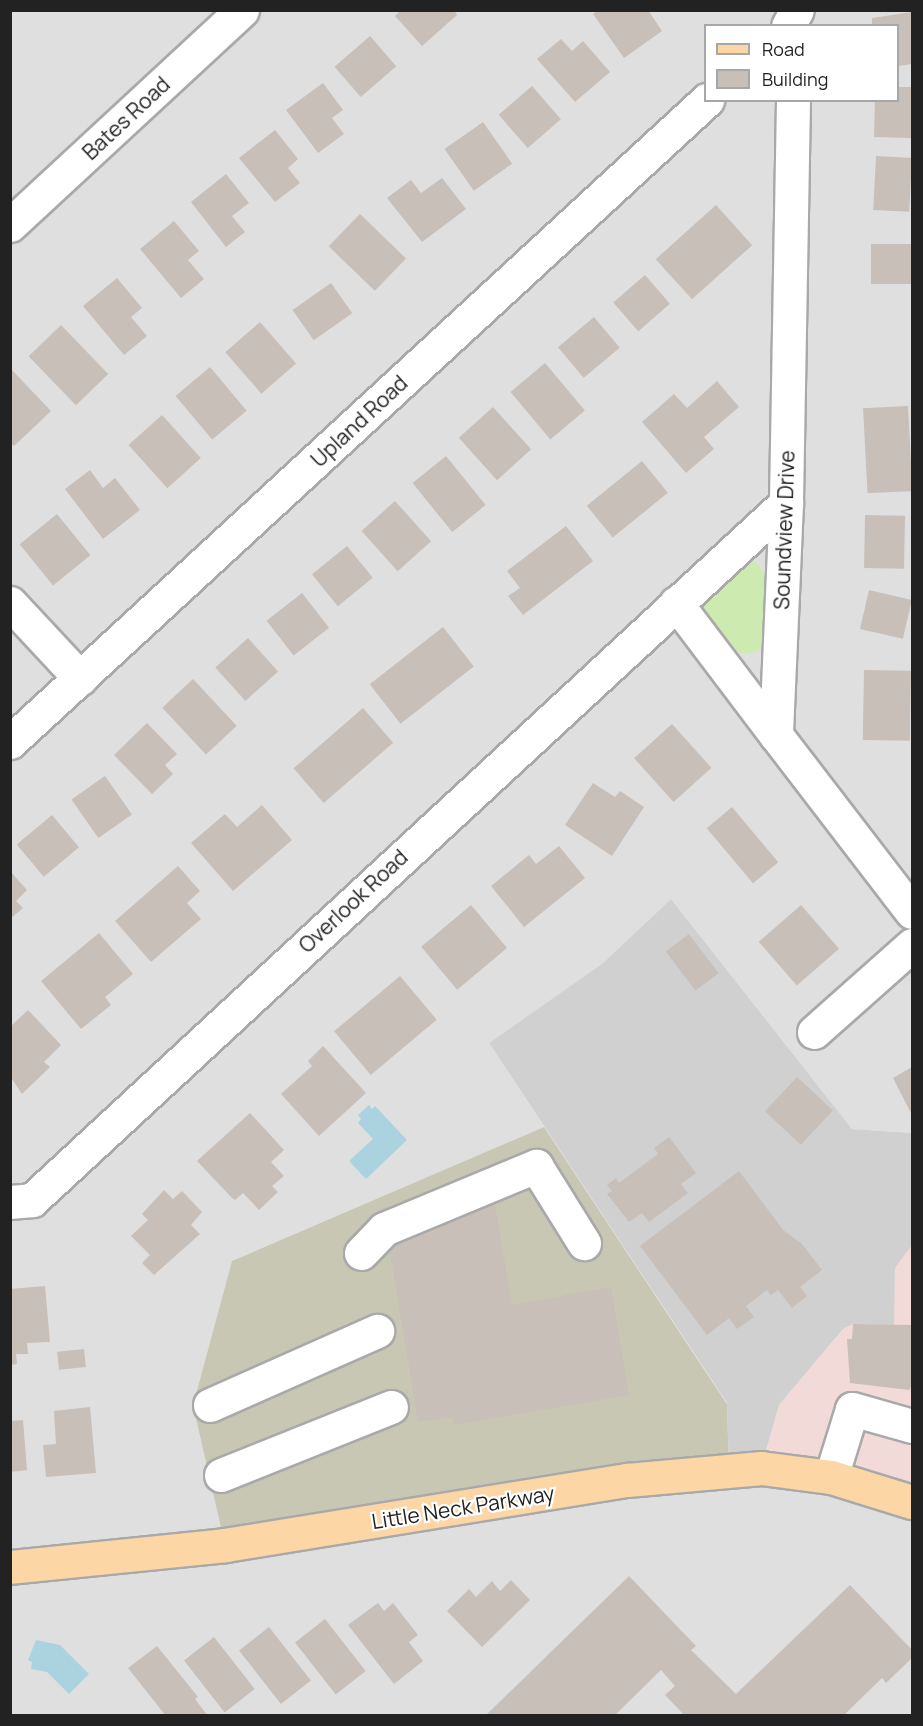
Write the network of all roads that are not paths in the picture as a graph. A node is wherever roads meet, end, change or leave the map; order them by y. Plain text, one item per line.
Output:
1 (242, 10) edge
2 (705, 102) edge
3 (793, 102) edge
4 (10, 225) edge
5 (786, 503) junction
6 (10, 603) edge
7 (676, 603) junction
8 (80, 678) junction
9 (776, 735) junction
10 (10, 742) edge
11 (912, 912) edge
12 (912, 945) edge
13 (814, 1032) dead end
14 (21, 1201) edge
15 (584, 1243) dead end
16 (362, 1253) dead end
17 (377, 1331) dead end
18 (210, 1405) dead end
19 (391, 1407) dead end
20 (912, 1426) edge
21 (221, 1475) dead end
22 (831, 1477) junction
23 (912, 1502) edge
24 (10, 1568) edge

1 - 4 street, Bates Road
2 - 8 street, Upland Road
3 - 5 street, Soundview Drive
5 - 7 street, Overlook Road
5 - 9 street, Soundview Drive
6 - 8 street
7 - 9 street
7 - 14 street, Overlook Road
8 - 10 street, Upland Road
9 - 11 street
12 - 13 street
15 - 16 street
17 - 18 street
19 - 21 street
20 - 22 street
22 - 23 main road, Little Neck Parkway
22 - 24 main road, Little Neck Parkway

